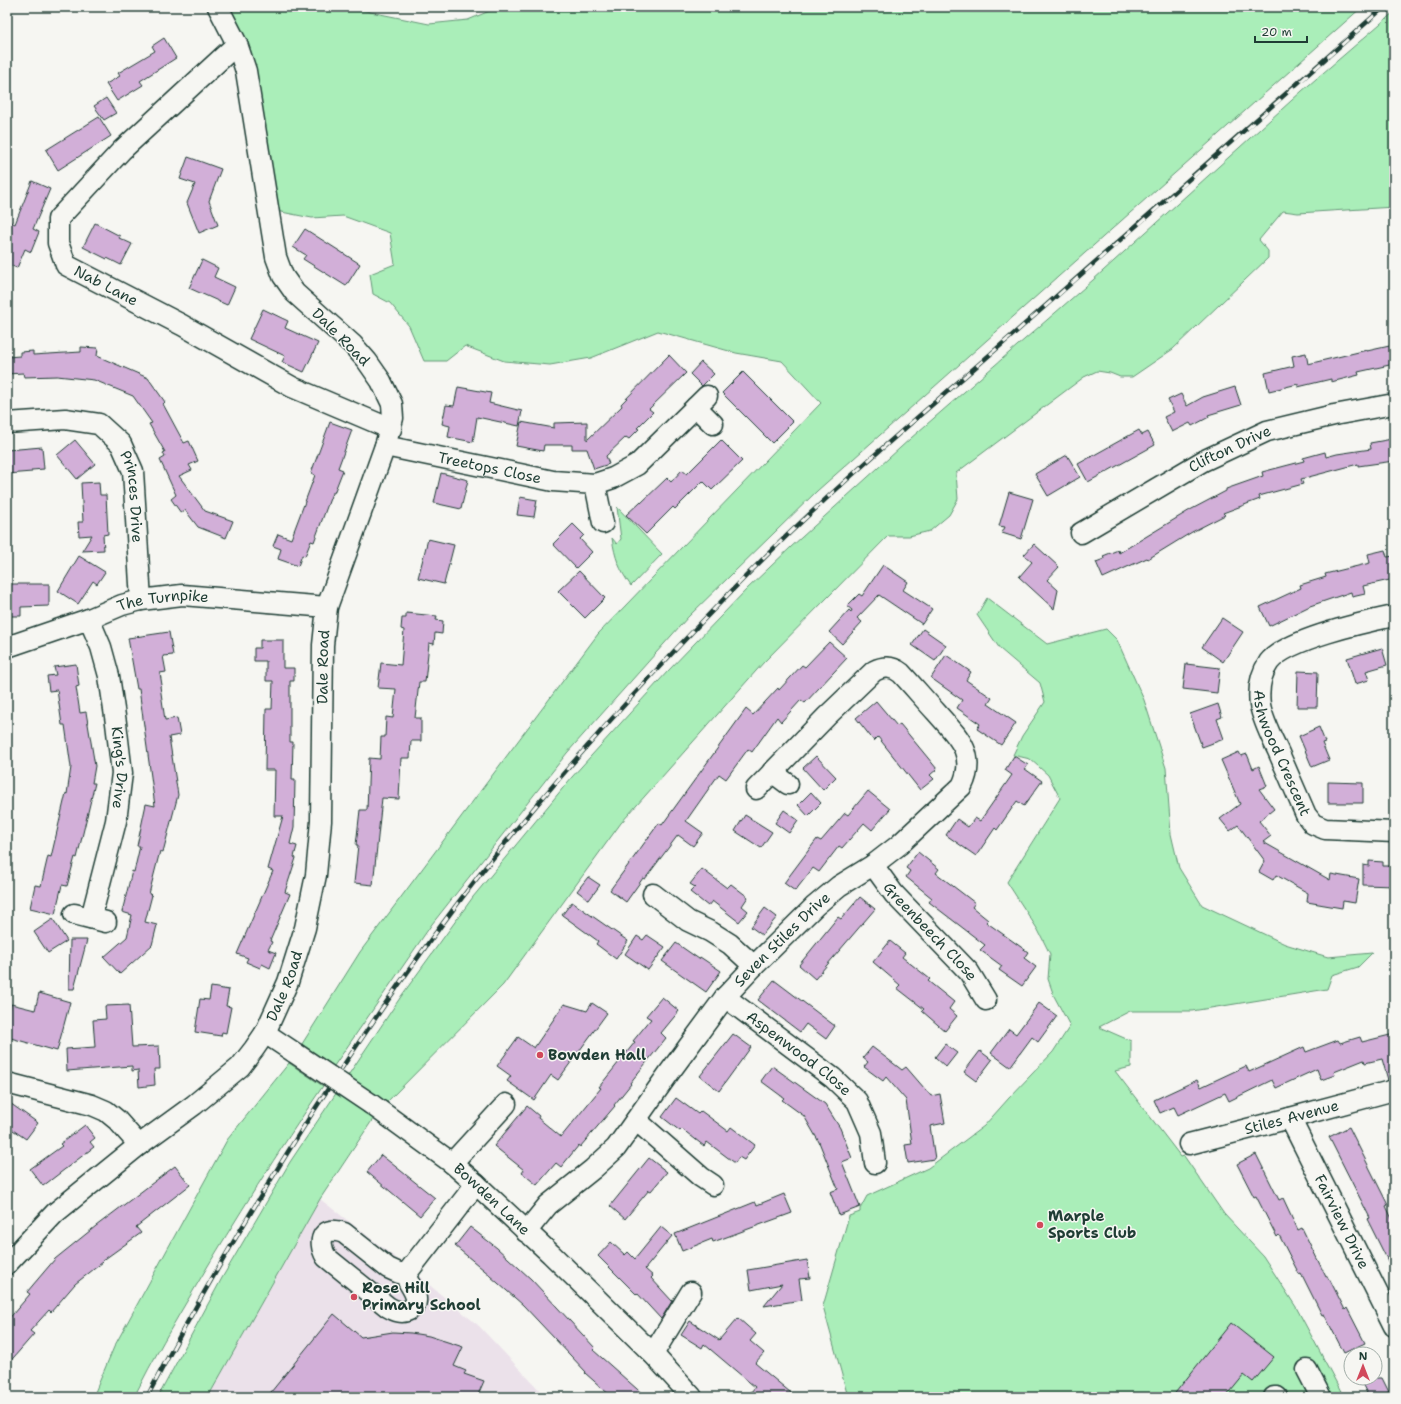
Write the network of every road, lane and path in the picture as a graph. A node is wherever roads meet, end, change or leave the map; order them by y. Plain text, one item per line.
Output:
1 (218, 7) edge
2 (237, 44) junction
3 (1394, 404) edge
4 (7, 423) edge
5 (713, 424) dead end
6 (388, 437) junction
7 (595, 484) junction
8 (604, 523) dead end
9 (1081, 533) dead end
10 (141, 600) junction
11 (327, 607) junction
12 (1394, 616) edge
13 (89, 619) junction
14 (7, 647) edge
15 (772, 772) junction
16 (788, 784) dead end
17 (756, 789) dead end
18 (1394, 832) edge
19 (873, 865) junction
20 (653, 894) dead end
21 (90, 918) dead end
22 (754, 966) junction
23 (725, 998) junction
24 (988, 1004) dead end
25 (265, 1033) junction
26 (7, 1083) edge
27 (1394, 1090) edge
28 (506, 1104) dead end
29 (1290, 1118) junction
30 (636, 1120) junction
31 (1189, 1144) dead end
32 (139, 1145) junction
33 (452, 1162) junction
34 (875, 1163) dead end
35 (476, 1184) junction
36 (713, 1185) dead end
37 (526, 1232) junction
38 (7, 1264) edge
39 (408, 1271) junction
40 (691, 1292) dead end
41 (1394, 1326) edge
42 (652, 1354) junction
43 (1306, 1370) dead end
44 (692, 1397) edge
45 (1274, 1397) edge
46 (1277, 1397) edge
47 (1321, 1397) edge

1 - 2 street, Dale Road
2 - 6 street, Dale Road
2 - 6 street, Nab Lane
3 - 9 street, Clifton Drive
4 - 10 street, Princes Drive
5 - 7 street, Treetops Close
6 - 7 street, Treetops Close
6 - 11 street, Dale Road
7 - 8 street
10 - 11 street, The Turnpike
10 - 13 street, The Turnpike
11 - 25 street, Dale Road
12 - 18 street, Ashwood Crescent
13 - 14 street, The Turnpike
13 - 21 street, King's Drive
15 - 16 street
15 - 17 street, Seven Stiles Drive
15 - 19 street, Seven Stiles Drive
19 - 22 street, Seven Stiles Drive
19 - 24 street, Greenbeech Close
20 - 22 street
22 - 23 street, Seven Stiles Drive
23 - 30 street, Seven Stiles Drive
23 - 34 street, Aspenwood Close
25 - 32 street, Dale Road
25 - 33 street, Bowden Lane, bridge
26 - 32 street
27 - 29 street, Stiles Avenue
28 - 33 street
29 - 31 street, Stiles Avenue
29 - 41 street, Fairview Drive
30 - 36 street
30 - 37 street, Seven Stiles Drive
32 - 38 street, Dale Road
33 - 35 street, Bowden Lane
35 - 37 street, Bowden Lane
35 - 39 street
37 - 42 street, Bowden Lane
39 - 39 street
40 - 42 street
42 - 44 street, Bowden Lane
43 - 47 street
45 - 46 street

